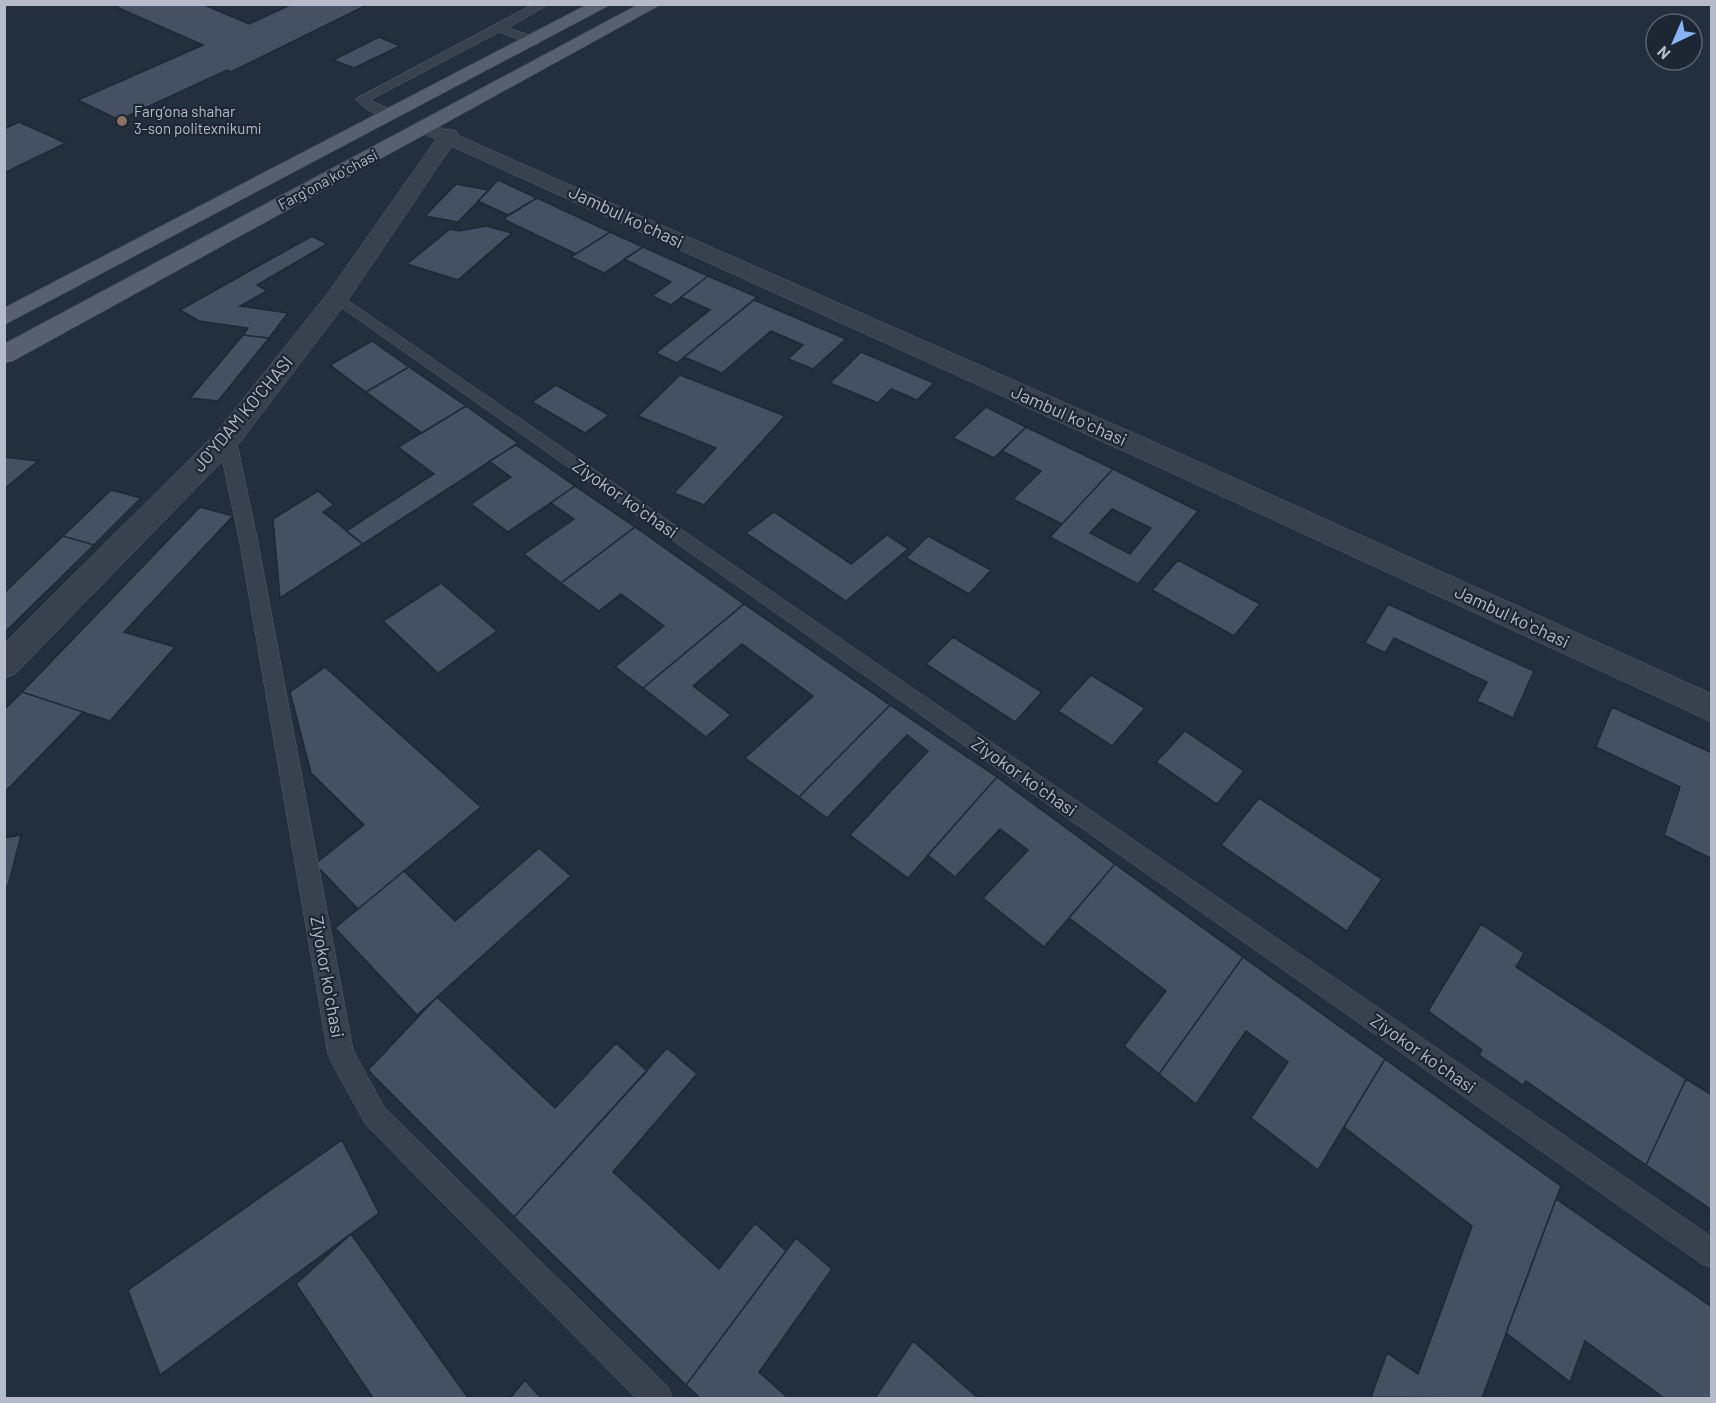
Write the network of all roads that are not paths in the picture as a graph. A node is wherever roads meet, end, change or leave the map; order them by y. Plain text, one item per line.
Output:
1 (544, 4) edge
2 (603, 4) edge
3 (653, 4) edge
4 (498, 28) junction
5 (534, 41) junction
6 (391, 116) junction
7 (437, 131) junction
8 (337, 298) junction
9 (4, 318) edge
10 (4, 355) edge
11 (227, 439) junction
12 (4, 665) edge
13 (1712, 709) edge
14 (1712, 1254) edge
15 (657, 1398) edge

1 - 4 lane
2 - 5 main road, Fargʻona koʻchasi
3 - 7 main road, Fargʻona koʻchasi
4 - 5 lane
4 - 6 lane
5 - 6 main road, Fargʻona koʻchasi
6 - 9 main road, Fargʻona koʻchasi
7 - 8 street, JO'YDAM KO'CHASI
7 - 10 main road, Fargʻona koʻchasi
7 - 13 street, Jambul koʻchasi
8 - 11 street, JO'YDAM KO'CHASI
8 - 14 lane, Ziyokor koʻchasi
11 - 12 street, JO'YDAM KO'CHASI
11 - 15 lane, Ziyokor koʻchasi

